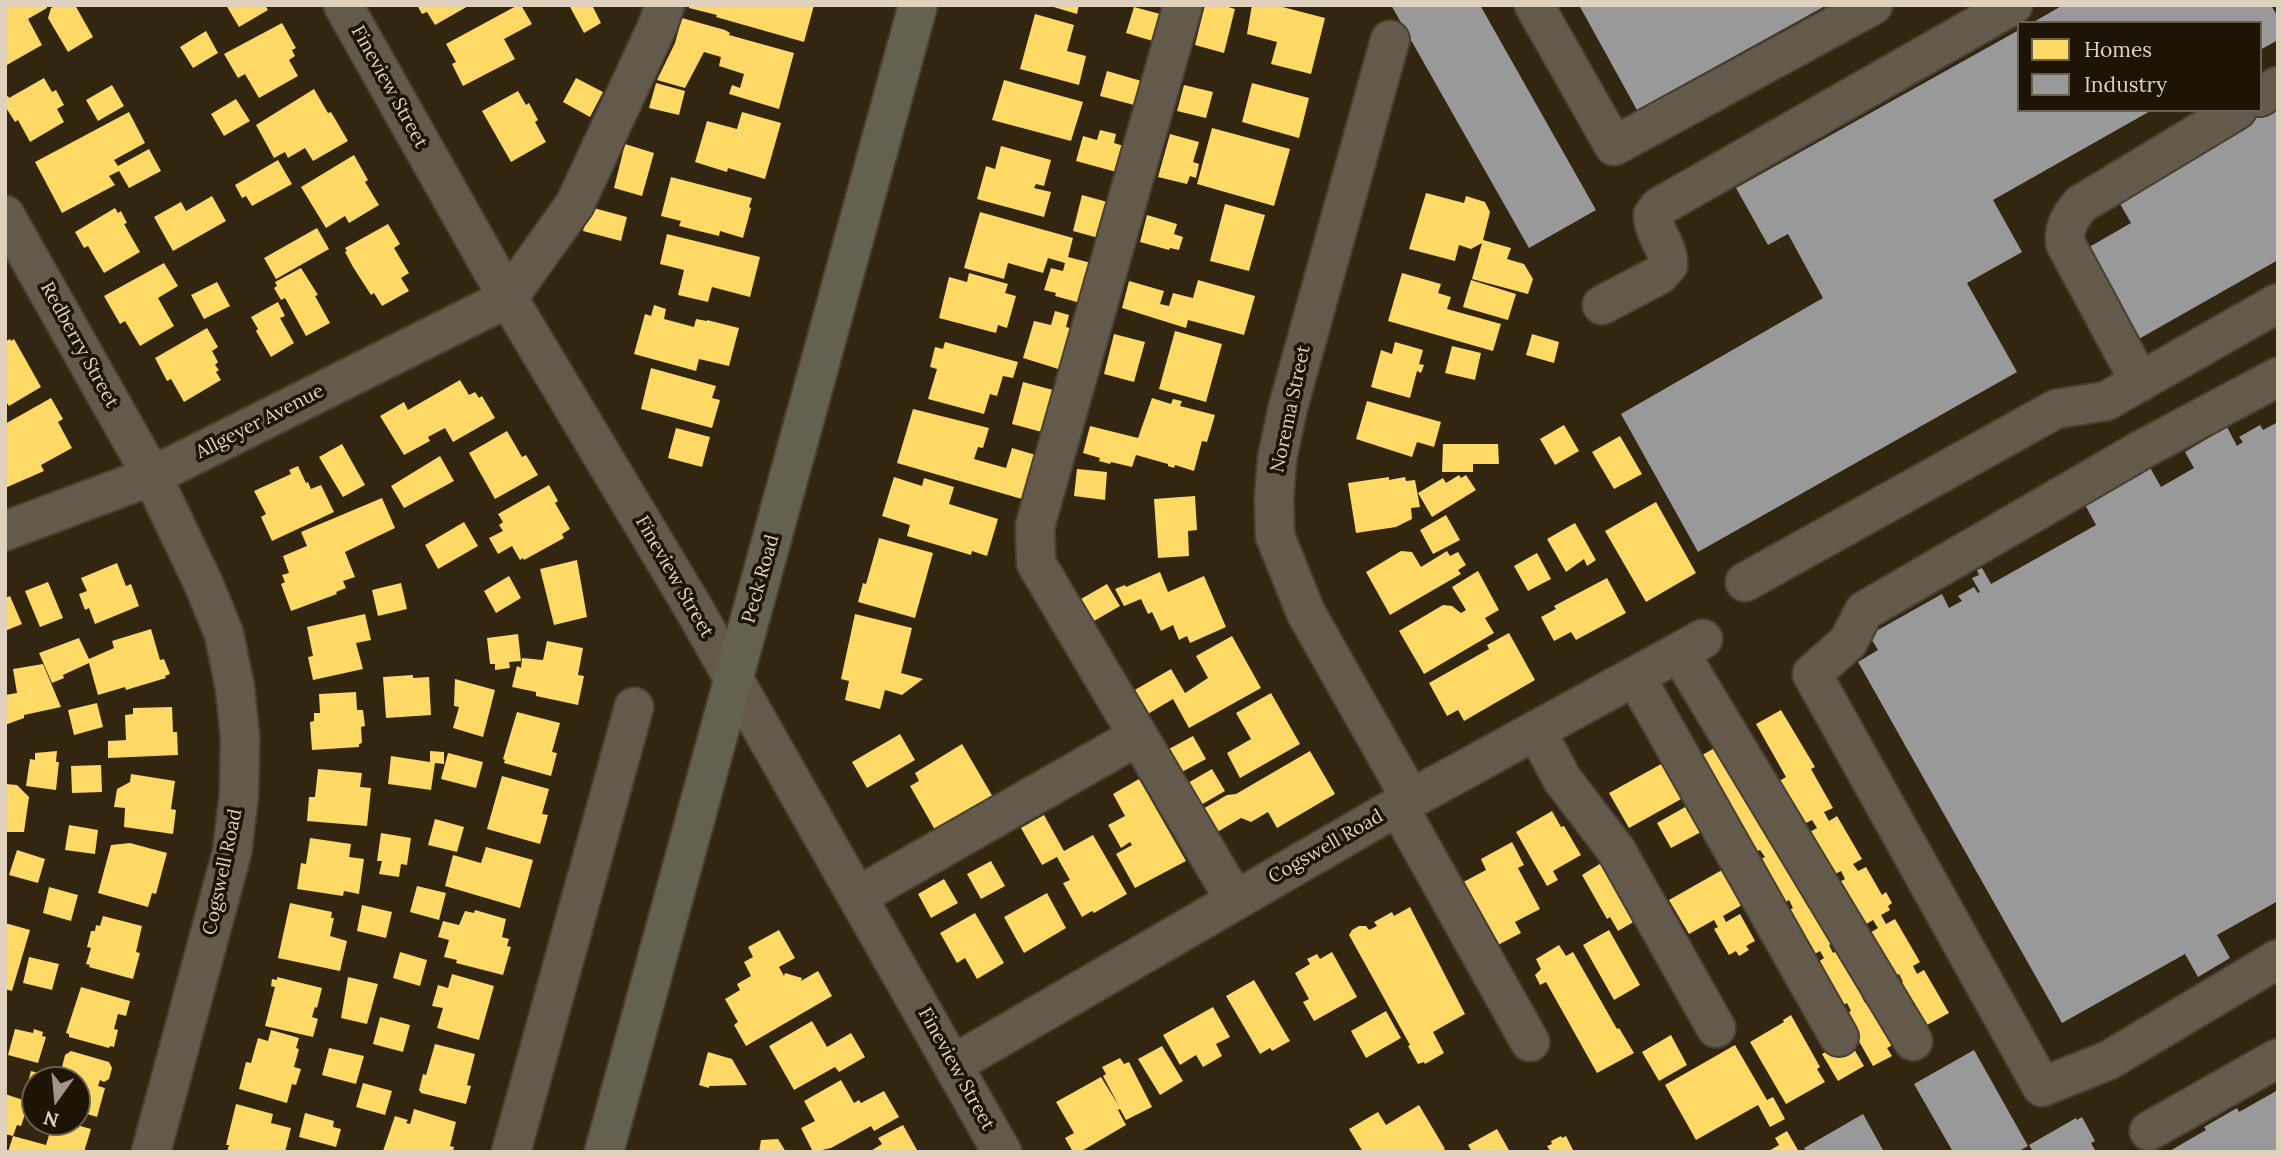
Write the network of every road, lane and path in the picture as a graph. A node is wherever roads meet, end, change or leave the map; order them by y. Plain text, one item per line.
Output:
1 (343, 5) edge
2 (665, 5) edge
3 (918, 5) edge
4 (1183, 5) edge
5 (1534, 5) edge
6 (1873, 5) edge
7 (2013, 5) edge
8 (1390, 40) dead end
9 (2278, 86) edge
10 (2262, 96) edge
11 (2234, 112) edge
12 (5, 215) edge
13 (508, 298) junction
14 (2278, 303) edge
15 (1602, 305) dead end
16 (2278, 377) edge
17 (2140, 382) junction
18 (152, 476) junction
19 (5, 531) edge
20 (1745, 582) dead end
21 (1635, 676) junction
22 (733, 679) junction
23 (634, 707) dead end
24 (1536, 730) junction
25 (1138, 736) junction
26 (1404, 802) junction
27 (858, 896) junction
28 (1235, 900) junction
29 (2278, 959) edge
30 (1716, 1028) dead end
31 (1839, 1037) dead end
32 (1913, 1041) dead end
33 (1530, 1042) dead end
34 (2278, 1058) edge
35 (954, 1064) junction
36 (2149, 1131) dead end
37 (151, 1152) edge
38 (511, 1152) edge
39 (604, 1152) edge
40 (1002, 1152) edge

1 - 13 street, Fineview Street
2 - 13 street
3 - 22 main road, Peck Road
4 - 25 street
5 - 6 street
7 - 15 street
8 - 26 street, Norema Street
9 - 10 street
11 - 17 street
12 - 18 street, Redberry Street
13 - 18 street, Allgeyer Avenue
13 - 22 street, Fineview Street
14 - 17 street
16 - 29 street
17 - 20 street
18 - 19 street, Allgeyer Avenue
18 - 37 street, Cogswell Road
21 - 24 street, Cogswell Road
21 - 31 street
21 - 32 street, Cogswell Road
22 - 27 street, Fineview Street
22 - 39 main road, Peck Road
23 - 38 street
24 - 26 street, Cogswell Road
24 - 30 street
25 - 27 street
25 - 28 street
26 - 28 street, Cogswell Road
26 - 33 street, Norema Street
27 - 35 street, Fineview Street
28 - 35 street, Cogswell Road
34 - 36 street
35 - 40 street, Fineview Street

